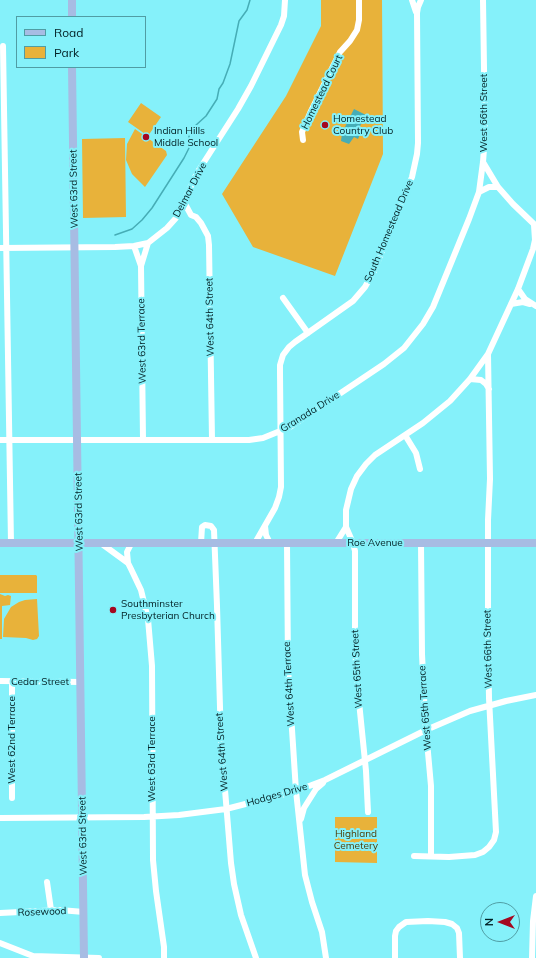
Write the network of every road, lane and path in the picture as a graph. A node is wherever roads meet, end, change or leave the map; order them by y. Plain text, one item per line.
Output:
1 (72, 0) edge
2 (285, 0) edge
3 (359, 0) edge
4 (412, 0) edge
5 (421, 0) edge
6 (483, 0) edge
7 (417, 13) junction
8 (72, 16) edge
9 (3, 46) dead end
10 (72, 68) edge
11 (303, 140) dead end
12 (483, 162) junction
13 (498, 187) junction
14 (479, 192) junction
15 (184, 202) junction
16 (191, 215) junction
17 (176, 218) junction
18 (535, 225) edge
19 (148, 243) junction
20 (134, 246) junction
21 (535, 247) edge
22 (3, 248) edge
23 (75, 248) junction
24 (141, 266) junction
25 (518, 289) junction
26 (283, 298) dead end
27 (511, 304) junction
28 (534, 305) edge
29 (308, 333) junction
30 (488, 354) junction
31 (470, 379) junction
32 (489, 389) junction
33 (280, 432) junction
34 (404, 435) junction
35 (0, 440) edge
36 (9, 440) junction
37 (77, 440) junction
38 (143, 440) junction
39 (212, 440) junction
40 (420, 469) dead end
41 (265, 526) junction
42 (346, 527) junction
43 (0, 543) edge
44 (11, 543) junction
45 (80, 543) junction
46 (201, 543) junction
47 (214, 543) junction
48 (255, 543) junction
49 (270, 543) junction
50 (287, 543) junction
51 (336, 543) junction
52 (353, 543) junction
53 (421, 543) junction
54 (488, 543) junction
55 (536, 543) edge
56 (102, 544) junction
57 (131, 544) junction
58 (128, 563) junction
59 (0, 681) edge
60 (12, 681) junction
61 (81, 682) junction
62 (536, 695) edge
63 (490, 705) junction
64 (426, 730) junction
65 (365, 761) junction
66 (325, 780) junction
67 (296, 790) junction
68 (12, 798) dead end
69 (226, 809) junction
70 (368, 812) dead end
71 (152, 817) junction
72 (0, 818) edge
73 (82, 818) junction
74 (299, 824) junction
75 (414, 856) dead end
76 (431, 856) junction
77 (47, 882) dead end
78 (536, 896) edge
79 (51, 910) junction
80 (84, 912) junction
81 (0, 913) edge
82 (0, 943) edge
83 (84, 957) edge
84 (254, 957) edge
85 (99, 958) edge
86 (164, 958) edge
87 (326, 958) edge
88 (395, 958) edge
89 (460, 958) edge
90 (532, 958) edge

1 - 8 main road
2 - 15 street, Delmar Drive
3 - 11 street, Homestead Court
4 - 7 street, South Homestead Drive
5 - 7 street, South Homestead Drive
6 - 12 street, West 66th Street
7 - 29 street, South Homestead Drive
9 - 22 street
10 - 23 main road, West 63rd Street
12 - 13 street, West 66th Street
12 - 14 street, Granada Drive
13 - 14 street
13 - 18 street, West 66th Street
14 - 33 street, Granada Drive
15 - 16 street, West 64th Street
15 - 17 street, Delmar Drive
16 - 17 street
16 - 39 street, West 64th Street
17 - 19 street, Delmar Drive
18 - 21 street, West 66th Street
19 - 20 street, Delmar Drive
19 - 24 street, West 63rd Terrace
20 - 23 street, Delmar Drive
20 - 24 street
21 - 25 street, West 66th Street
22 - 23 street, Delmar Drive
22 - 36 street
23 - 37 main road, West 63rd Street
24 - 38 street, West 63rd Terrace
25 - 27 street, West 66th Street
25 - 28 street
26 - 29 street
27 - 28 street
27 - 30 street, West 66th Street
29 - 33 street, South Homestead Drive
30 - 31 street, West 65th Street
30 - 32 street, West 66th Street
31 - 32 street
31 - 34 street, West 65th Street
32 - 54 street, West 66th Street
33 - 39 street, Granada Drive
33 - 41 street, South Homestead Drive
34 - 40 street
34 - 42 street, West 65th Street
35 - 36 street, Granada Drive
36 - 37 street, Granada Drive
36 - 44 street
37 - 38 street, Granada Drive
37 - 45 main road, West 63rd Street
38 - 39 street, Granada Drive
41 - 48 street, South Homestead Drive
41 - 49 street
42 - 51 street
42 - 52 street, West 65th Street
43 - 44 main road, Roe Avenue
44 - 45 main road, Roe Avenue
45 - 56 main road, Roe Avenue
45 - 61 main road, West 63rd Street
46 - 47 main road, Roe Avenue
46 - 47 street
46 - 57 main road, Roe Avenue
47 - 48 main road, Roe Avenue
47 - 69 street, West 64th Street
48 - 49 main road, Roe Avenue
49 - 50 main road, Roe Avenue
50 - 51 main road, Roe Avenue
50 - 67 street, West 64th Terrace
51 - 52 main road, Roe Avenue
52 - 53 main road, Roe Avenue
52 - 65 street, West 65th Street
53 - 54 main road, Roe Avenue
53 - 64 street, West 65th Terrace
54 - 55 main road, Roe Avenue
54 - 63 street, West 66th Street
56 - 57 main road, Roe Avenue
56 - 58 street, West 63rd Terrace
57 - 58 street
58 - 71 street, West 63rd Terrace
59 - 60 street, Cedar Street
60 - 61 street, Cedar Street
60 - 68 street, West 62nd Terrace
61 - 73 main road, West 63rd Street
62 - 63 street, Hodges Drive
63 - 64 street, Hodges Drive
63 - 76 street, West 66th Street
64 - 65 street, Hodges Drive
64 - 76 street, West 65th Terrace
65 - 66 street, Hodges Drive
65 - 70 street, West 65th Street
66 - 67 street, Hodges Drive
66 - 74 street, West 64th Terrace
67 - 69 street, Hodges Drive
67 - 74 street, West 64th Terrace
69 - 71 street, Hodges Drive
69 - 84 street, West 64th Street
71 - 73 street, Hodges Drive
71 - 86 street, West 63rd Terrace
72 - 73 street, Hodges Drive
73 - 80 main road, West 63rd Street
74 - 87 street, West 64th Terrace
75 - 76 street
77 - 79 street
78 - 90 street
79 - 80 street, Rosewood
79 - 81 street, Rosewood
80 - 83 main road, West 63rd Street
82 - 83 street
83 - 85 street
88 - 89 street

